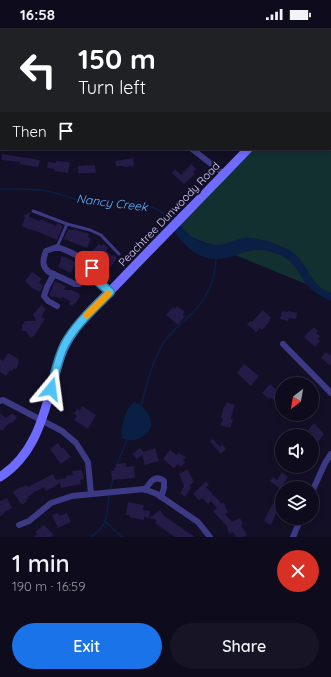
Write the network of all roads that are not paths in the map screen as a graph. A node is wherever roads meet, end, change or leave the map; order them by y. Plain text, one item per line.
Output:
1 (193, 150) edge
2 (247, 150) edge
3 (224, 174) junction
4 (33, 211) dead end
5 (67, 224) junction
6 (58, 247) junction
7 (119, 254) dead end
8 (88, 267) junction
9 (54, 274) junction
10 (95, 279) junction
11 (84, 281) junction
12 (110, 292) junction
13 (57, 306) dead end
14 (283, 344) dead end
15 (331, 393) edge
16 (0, 401) edge
17 (42, 419) junction
18 (331, 454) edge
19 (0, 477) edge
20 (317, 481) edge
21 (145, 490) junction
22 (91, 494) junction
23 (161, 497) junction
24 (19, 524) dead end
25 (298, 525) edge
26 (210, 537) edge
27 (293, 537) edge

1 - 3 street
2 - 3 main road, Peachtree Dunwoody Road
3 - 12 main road, Peachtree Dunwoody Road
4 - 5 lane
5 - 6 lane
5 - 7 lane
6 - 8 street
6 - 9 street
8 - 10 street
8 - 11 street
9 - 11 street
9 - 13 street
10 - 11 street
10 - 12 street
12 - 17 main road, Peachtree Dunwoody Road
14 - 15 street
16 - 17 street
17 - 19 main road, Peachtree Dunwoody Road
17 - 22 street
18 - 20 street
21 - 22 street
21 - 23 street
21 - 23 street
22 - 24 street
23 - 26 street
25 - 27 street

